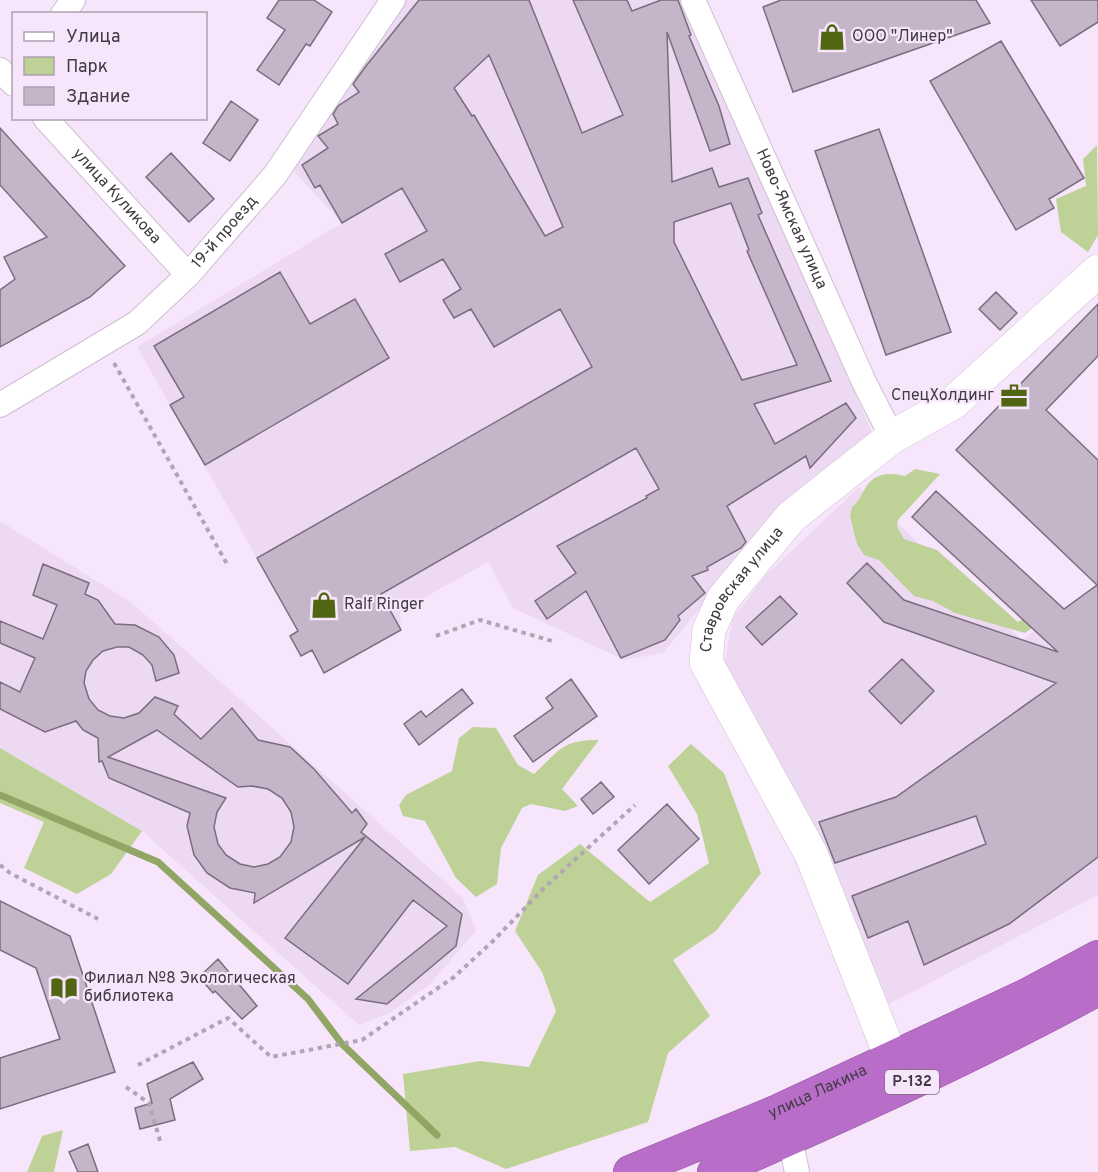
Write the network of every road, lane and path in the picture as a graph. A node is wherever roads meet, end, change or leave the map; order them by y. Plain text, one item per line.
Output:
1 (393, 0) edge
2 (693, 0) edge
3 (0, 70) edge
4 (12, 82) edge
5 (47, 120) edge
6 (1098, 271) edge
7 (188, 275) junction
8 (102, 343) junction
9 (0, 405) edge
10 (892, 436) junction
11 (227, 564) dead end
12 (436, 636) dead end
13 (552, 641) dead end
14 (635, 805) dead end
15 (0, 865) edge
16 (98, 919) dead end
17 (1098, 957) edge
18 (1098, 989) edge
19 (891, 1058) junction
20 (138, 1065) dead end
21 (126, 1087) dead end
22 (789, 1138) junction
23 (161, 1144) dead end
24 (630, 1172) edge
25 (714, 1172) edge
26 (797, 1172) edge

1 - 7 street, 19-й проезд
2 - 10 street, Ново-Ямская улица
3 - 4 street
5 - 7 street, улица Куликова
6 - 10 street, Ставровская улица
7 - 8 street, 19-й проезд
8 - 9 street, 19-й проезд
8 - 11 path
10 - 19 street, Ставровская улица
12 - 13 path
14 - 20 path
15 - 16 path
17 - 19 highway, улица Лакина / Р-132
18 - 22 highway, улица Лакина / Р-132
19 - 24 highway, улица Лакина / Р-132
21 - 23 path
22 - 25 highway, улица Лакина / Р-132
22 - 26 street

